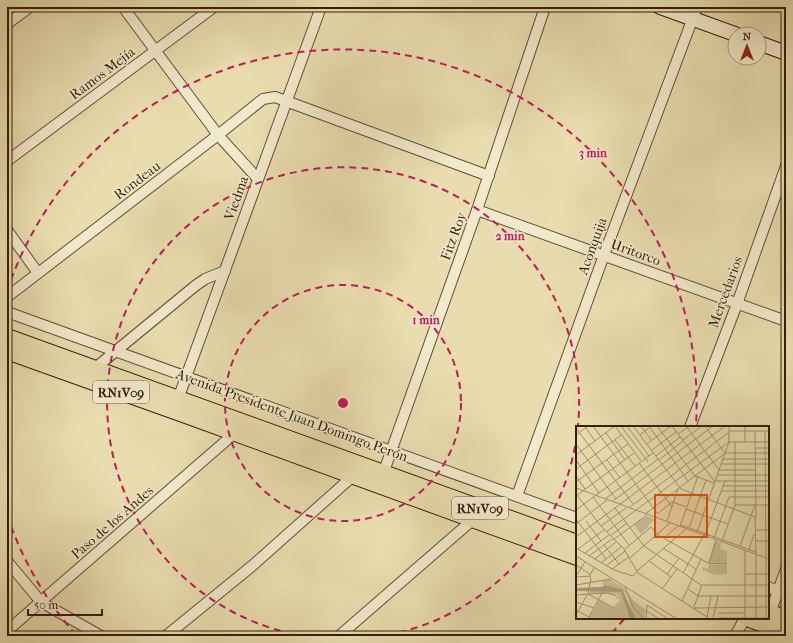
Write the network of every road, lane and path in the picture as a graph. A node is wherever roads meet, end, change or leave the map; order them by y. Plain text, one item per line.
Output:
1 (30, 7) edge
2 (123, 7) edge
3 (214, 7) edge
4 (321, 7) edge
5 (545, 7) edge
6 (660, 7) edge
7 (695, 13) edge
8 (7, 24) edge
9 (727, 30) edge
10 (767, 46) edge
11 (155, 50) junction
12 (786, 52) edge
13 (286, 101) junction
14 (218, 135) junction
15 (7, 161) edge
16 (786, 166) edge
17 (489, 176) junction
18 (258, 179) junction
19 (477, 210) junction
20 (7, 230) edge
21 (604, 255) junction
22 (225, 271) junction
23 (38, 273) junction
24 (7, 297) edge
25 (736, 304) junction
26 (7, 312) edge
27 (786, 322) edge
28 (7, 337) edge
29 (7, 351) edge
30 (116, 352) junction
31 (94, 368) junction
32 (186, 377) junction
33 (178, 399) junction
34 (690, 426) edge
35 (235, 433) junction
36 (391, 451) junction
37 (383, 474) junction
38 (353, 476) junction
39 (517, 496) junction
40 (478, 514) junction
41 (576, 518) edge
42 (576, 543) edge
43 (576, 557) edge
44 (7, 561) edge
45 (786, 569) edge
46 (769, 587) edge
47 (782, 592) edge
48 (41, 602) junction
49 (769, 612) edge
50 (786, 618) edge
51 (745, 619) edge
52 (749, 619) edge
53 (7, 631) edge
54 (786, 632) edge
55 (101, 636) edge
56 (166, 636) edge
57 (339, 636) edge
58 (734, 636) edge

1 - 8 street
2 - 11 street
3 - 11 street, Ramos Mejía
4 - 13 street, Viedma
5 - 17 street, Fitz Roy
6 - 7 main road
7 - 9 main road
7 - 21 street, Aconquija
10 - 12 main road
11 - 14 street
11 - 15 street, Ramos Mejía
13 - 14 street, Rondeau
13 - 17 street
13 - 18 street, Viedma
14 - 18 street
14 - 23 street, Rondeau
16 - 25 street, Mercedarios
17 - 19 street, Fitz Roy
18 - 22 street, Viedma
19 - 21 street, Uritorco
19 - 36 street, Fitz Roy
20 - 23 street
21 - 25 street, Uritorco
21 - 39 street, Aconquija
22 - 30 street
22 - 32 street, Viedma
23 - 24 street, Rondeau
25 - 27 street, Uritorco
25 - 34 street, Mercedarios
26 - 30 street, Avenida Presidente Juan Domingo Perón
28 - 31 main road, Avenida Presidente Juan Domingo Perón / RN1V09
29 - 35 main road, Avenida Presidente Juan Domingo Perón / RN1V09
30 - 31 street
30 - 32 street, Avenida Presidente Juan Domingo Perón
31 - 33 main road, Avenida Presidente Juan Domingo Perón / RN1V09
32 - 33 street, Viedma
32 - 36 street, Avenida Presidente Juan Domingo Perón
33 - 37 main road, Avenida Presidente Juan Domingo Perón / RN1V09
35 - 38 main road, Avenida Presidente Juan Domingo Perón / RN1V09
35 - 48 street, Paso de los Andes
36 - 37 street, Fitz Roy
36 - 39 street, Avenida Presidente Juan Domingo Perón
37 - 40 main road, Avenida Presidente Juan Domingo Perón / RN1V09
38 - 40 main road, Avenida Presidente Juan Domingo Perón / RN1V09
38 - 56 street
39 - 41 street, Avenida Presidente Juan Domingo Perón
40 - 42 main road, Avenida Presidente Juan Domingo Perón / RN1V09
40 - 43 main road, Avenida Presidente Juan Domingo Perón / RN1V09
40 - 57 street
44 - 48 street
45 - 47 street
46 - 47 street
47 - 49 street
48 - 53 street, Paso de los Andes
48 - 55 street
49 - 50 main road
51 - 58 street
52 - 54 main road

